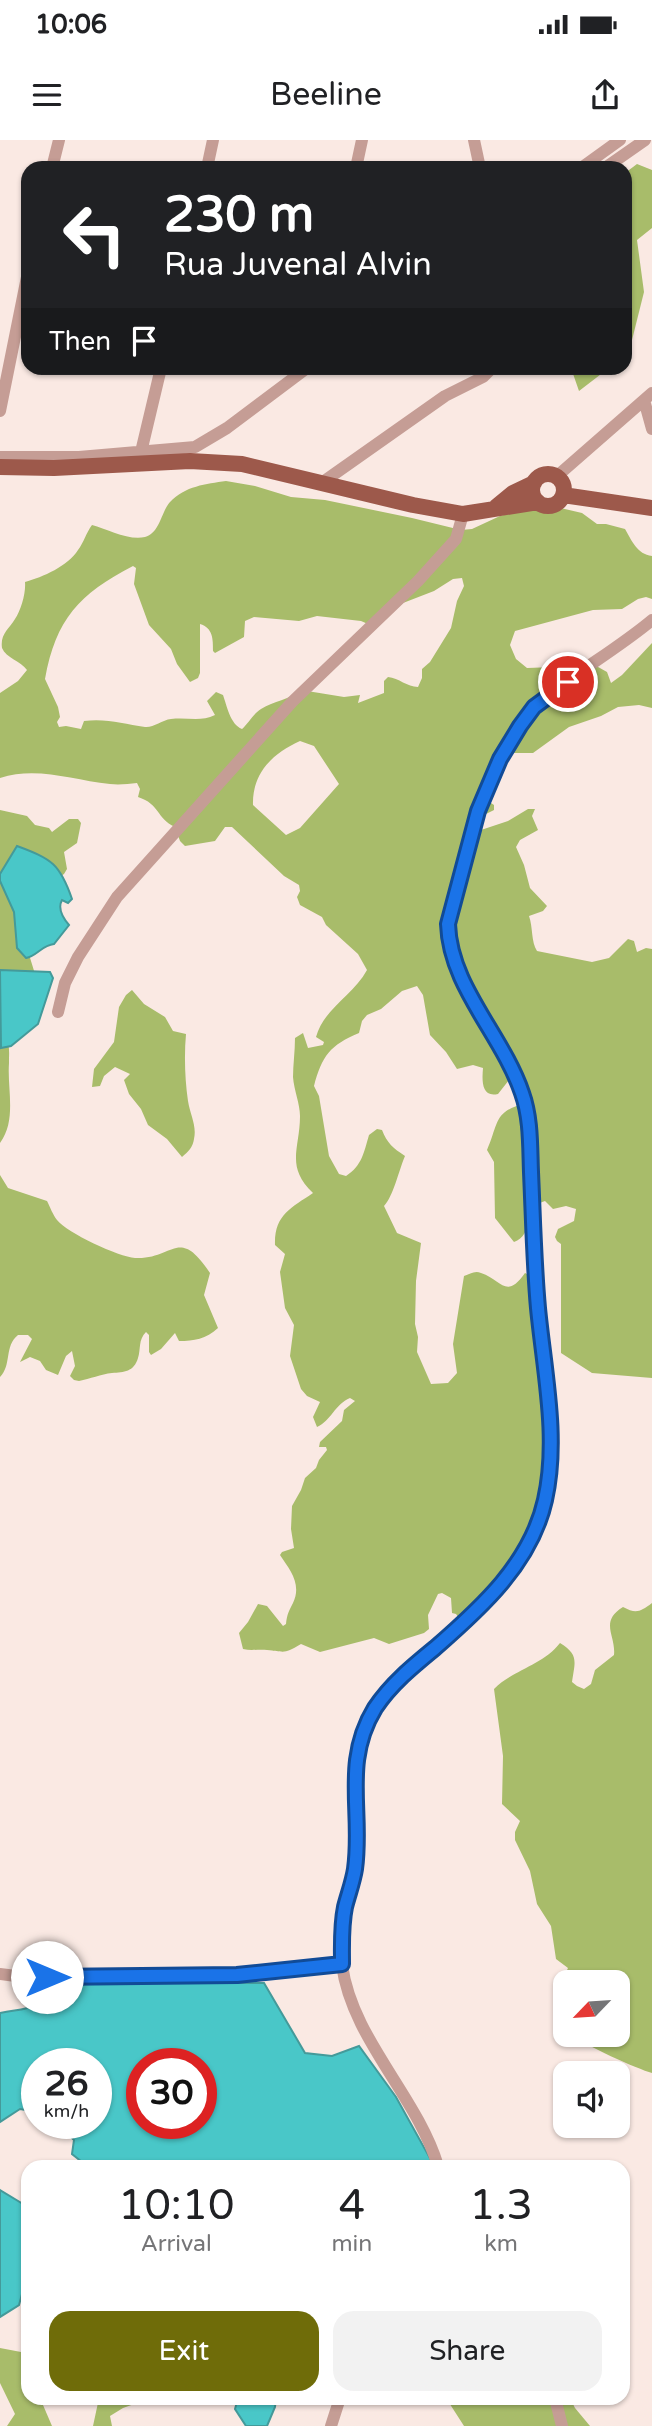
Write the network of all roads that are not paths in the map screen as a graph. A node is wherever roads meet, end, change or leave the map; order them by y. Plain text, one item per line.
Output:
1 (59, 140) edge
2 (214, 140) edge
3 (362, 140) edge
4 (474, 140) edge
5 (620, 140) edge
6 (645, 140) edge
7 (54, 161) edge
8 (209, 161) edge
9 (358, 161) edge
10 (478, 161) edge
11 (591, 161) edge
12 (615, 161) edge
13 (21, 307) edge
14 (159, 375) edge
15 (298, 375) edge
16 (485, 375) edge
17 (648, 397) edge
18 (0, 411) edge
19 (652, 429) edge
20 (141, 452) junction
21 (0, 457) edge
22 (0, 467) edge
23 (556, 477) junction
24 (323, 482) junction
25 (534, 483) junction
26 (563, 495) junction
27 (538, 502) junction
28 (496, 507) junction
29 (652, 508) edge
30 (463, 514) junction
31 (652, 620) edge
32 (58, 1012) dead end
33 (342, 1964) junction
34 (0, 1974) edge
35 (436, 2160) edge
36 (338, 2405) edge
37 (557, 2405) edge
38 (331, 2426) edge
39 (562, 2426) edge

1 - 7 street
2 - 8 street
3 - 9 street
4 - 10 street
5 - 11 street
6 - 12 street
13 - 18 street
14 - 20 street
15 - 20 street
16 - 24 street
17 - 19 street
17 - 23 street
20 - 21 street
22 - 24 main road
23 - 25 main road
23 - 26 main road
24 - 30 main road
25 - 27 main road
25 - 28 main road
26 - 27 main road
26 - 29 main road
27 - 28 main road
28 - 30 main road
30 - 32 street
31 - 33 street
33 - 34 street
33 - 35 street
36 - 38 street
37 - 39 street

